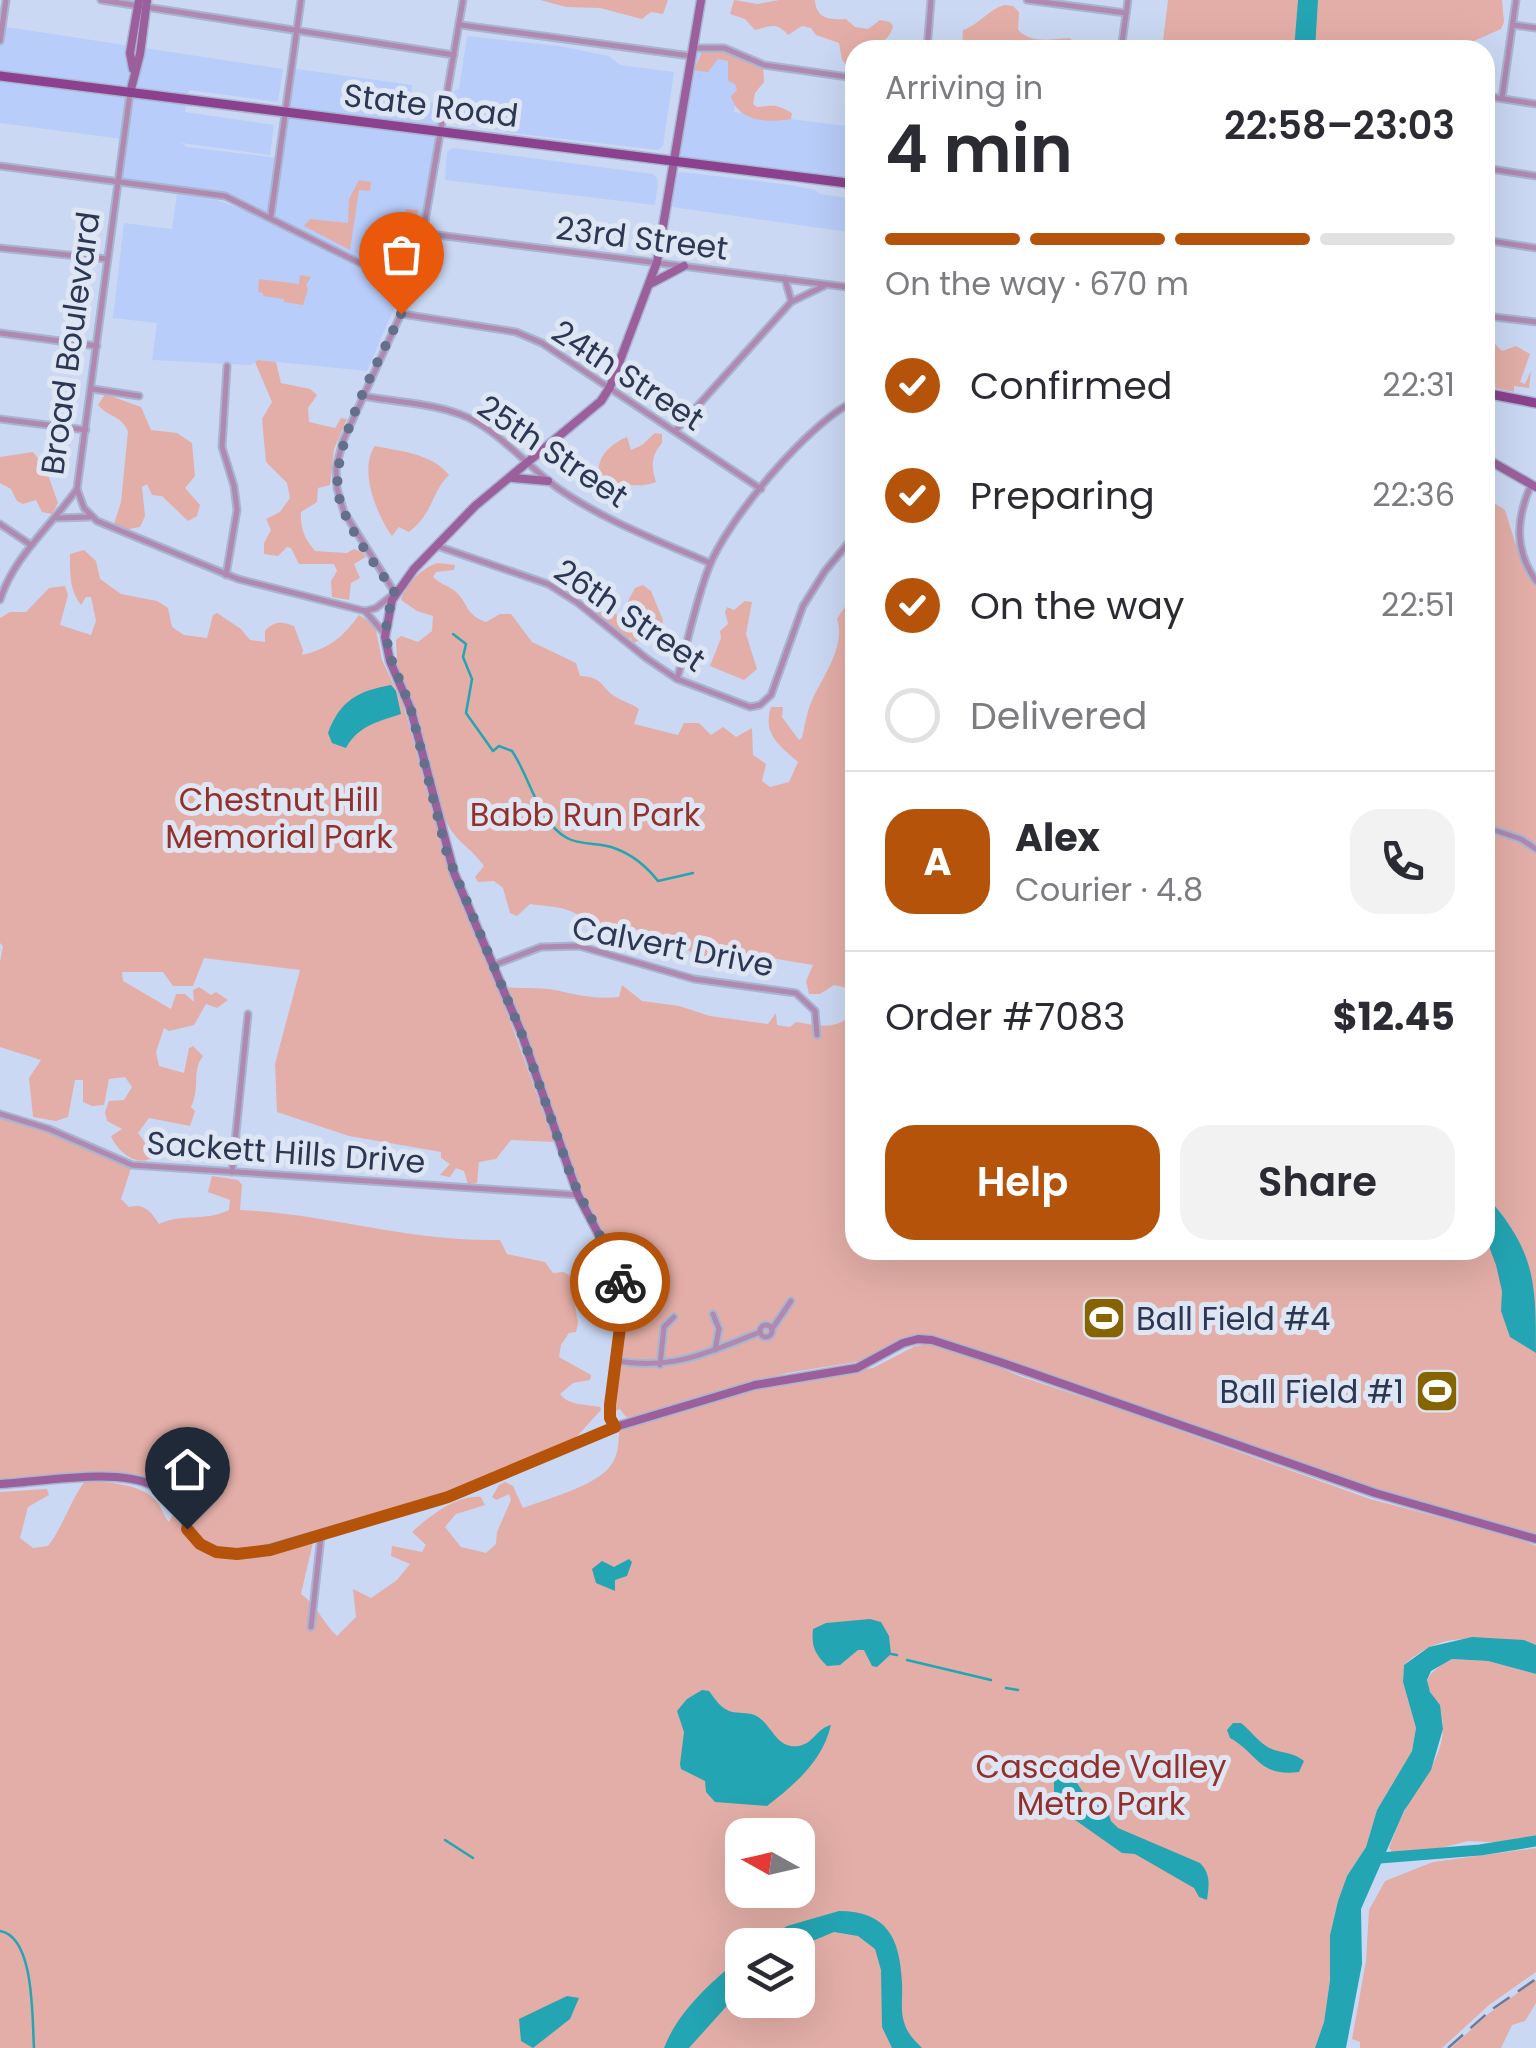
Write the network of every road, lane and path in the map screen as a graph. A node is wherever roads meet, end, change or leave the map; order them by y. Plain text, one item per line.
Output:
1 (6, 0) edge
2 (101, 0) edge
3 (302, 0) edge
4 (463, 0) edge
5 (700, 0) edge
6 (931, 0) edge
7 (1027, 0) edge
8 (1128, 0) edge
9 (1516, 0) edge
10 (143, 3) edge
11 (1126, 13) junction
12 (1513, 24) junction
13 (460, 25) junction
14 (1536, 28) edge
15 (296, 30) junction
16 (928, 40) edge
17 (1122, 40) edge
18 (0, 41) edge
19 (691, 52) junction
20 (454, 55) junction
21 (0, 76) edge
22 (845, 77) edge
23 (130, 92) junction
24 (1495, 97) edge
25 (1502, 98) junction
26 (1536, 104) edge
27 (284, 112) junction
28 (441, 132) junction
29 (672, 161) junction
30 (0, 166) edge
31 (1495, 170) edge
32 (1536, 176) edge
33 (118, 180) junction
34 (845, 183) edge
35 (270, 216) junction
36 (422, 233) junction
37 (1495, 242) edge
38 (0, 248) edge
39 (1536, 248) edge
40 (108, 259) junction
41 (656, 262) junction
42 (684, 266) junction
43 (784, 280) junction
44 (650, 284) junction
45 (826, 284) junction
46 (845, 287) edge
47 (410, 288) junction
48 (792, 302) junction
49 (401, 314) junction
50 (1495, 317) edge
51 (1536, 322) edge
52 (0, 333) edge
53 (97, 346) junction
54 (227, 366) dead end
55 (610, 387) junction
56 (92, 389) junction
57 (1495, 395) edge
58 (139, 396) dead end
59 (364, 396) junction
60 (1536, 403) edge
61 (845, 407) edge
62 (0, 419) edge
63 (86, 430) junction
64 (675, 431) junction
65 (1495, 464) edge
66 (526, 465) junction
67 (508, 479) junction
68 (548, 480) junction
69 (1534, 486) edge
70 (77, 489) junction
71 (761, 489) junction
72 (57, 518) junction
73 (92, 518) junction
74 (0, 524) edge
75 (31, 544) junction
76 (436, 546) junction
77 (845, 547) edge
78 (710, 563) junction
79 (226, 574) junction
80 (1536, 580) edge
81 (395, 593) junction
82 (0, 600) edge
83 (365, 611) junction
84 (386, 636) junction
85 (677, 678) junction
86 (1495, 830) edge
87 (1536, 850) edge
88 (494, 965) junction
89 (248, 1014) dead end
90 (817, 1035) dead end
91 (0, 1114) edge
92 (232, 1172) junction
93 (578, 1195) junction
94 (791, 1301) dead end
95 (713, 1314) dead end
96 (674, 1317) dead end
97 (715, 1350) junction
98 (616, 1361) junction
99 (660, 1365) junction
100 (615, 1427) junction
101 (0, 1484) edge
102 (322, 1536) junction
103 (1536, 1538) edge
104 (312, 1628) dead end

1 - 18 street
2 - 10 street
3 - 15 street
4 - 13 street
5 - 19 street
6 - 16 street
7 - 11 street
8 - 11 street
9 - 12 street
10 - 15 street
10 - 23 street, Broad Boulevard
11 - 17 street
12 - 14 street
12 - 25 street
13 - 19 street
13 - 20 street
15 - 20 street
15 - 27 street
19 - 22 street
19 - 29 street
20 - 28 street
21 - 23 main road, State Road
23 - 27 main road, State Road
23 - 33 street, Broad Boulevard
24 - 25 street
25 - 26 street
27 - 28 main road, State Road
27 - 35 street
28 - 29 main road, State Road
28 - 36 street
29 - 34 main road, State Road
29 - 41 street
30 - 33 street
31 - 32 street
33 - 35 street
33 - 40 street, Broad Boulevard
35 - 47 street
36 - 41 street, 23rd Street
36 - 47 street
37 - 39 street
38 - 40 street
40 - 53 street, Broad Boulevard
41 - 42 street, 23rd Street
41 - 44 street
42 - 43 street, 23rd Street
42 - 44 street
43 - 45 street, 23rd Street
43 - 48 street
44 - 55 street
45 - 46 street, 23rd Street
45 - 48 street
47 - 49 street
48 - 64 street
49 - 55 street, 24th Street
49 - 59 street
50 - 51 street
52 - 53 street
53 - 56 street, Broad Boulevard
54 - 79 street
55 - 64 street, 24th Street
55 - 66 street
56 - 58 street
56 - 63 street, Broad Boulevard
57 - 60 main road
59 - 66 street, 25th Street
59 - 81 street
61 - 71 street
62 - 63 street
63 - 70 street, Broad Boulevard
64 - 71 street, 24th Street
65 - 69 street
66 - 67 street
66 - 68 street, 25th Street
67 - 68 street
67 - 76 street
68 - 78 street, 25th Street
69 - 80 street
70 - 72 street, Broad Boulevard
70 - 73 street
71 - 78 street
72 - 73 street
72 - 75 street, Broad Boulevard
73 - 79 street
74 - 75 street
75 - 82 street, Broad Boulevard
76 - 81 street
76 - 85 street, 26th Street
77 - 85 street, 26th Street
78 - 85 street
79 - 83 street
81 - 83 street
81 - 84 street
83 - 84 street
84 - 88 street
86 - 87 street
88 - 90 street, Calvert Drive
88 - 93 street
89 - 92 street
91 - 92 street, Sackett Hills Drive
92 - 93 street, Sackett Hills Drive
93 - 98 street
94 - 97 street
95 - 97 street
96 - 99 street
97 - 99 street
98 - 99 street
98 - 100 street
100 - 102 street
100 - 103 street
101 - 102 street
102 - 104 street

